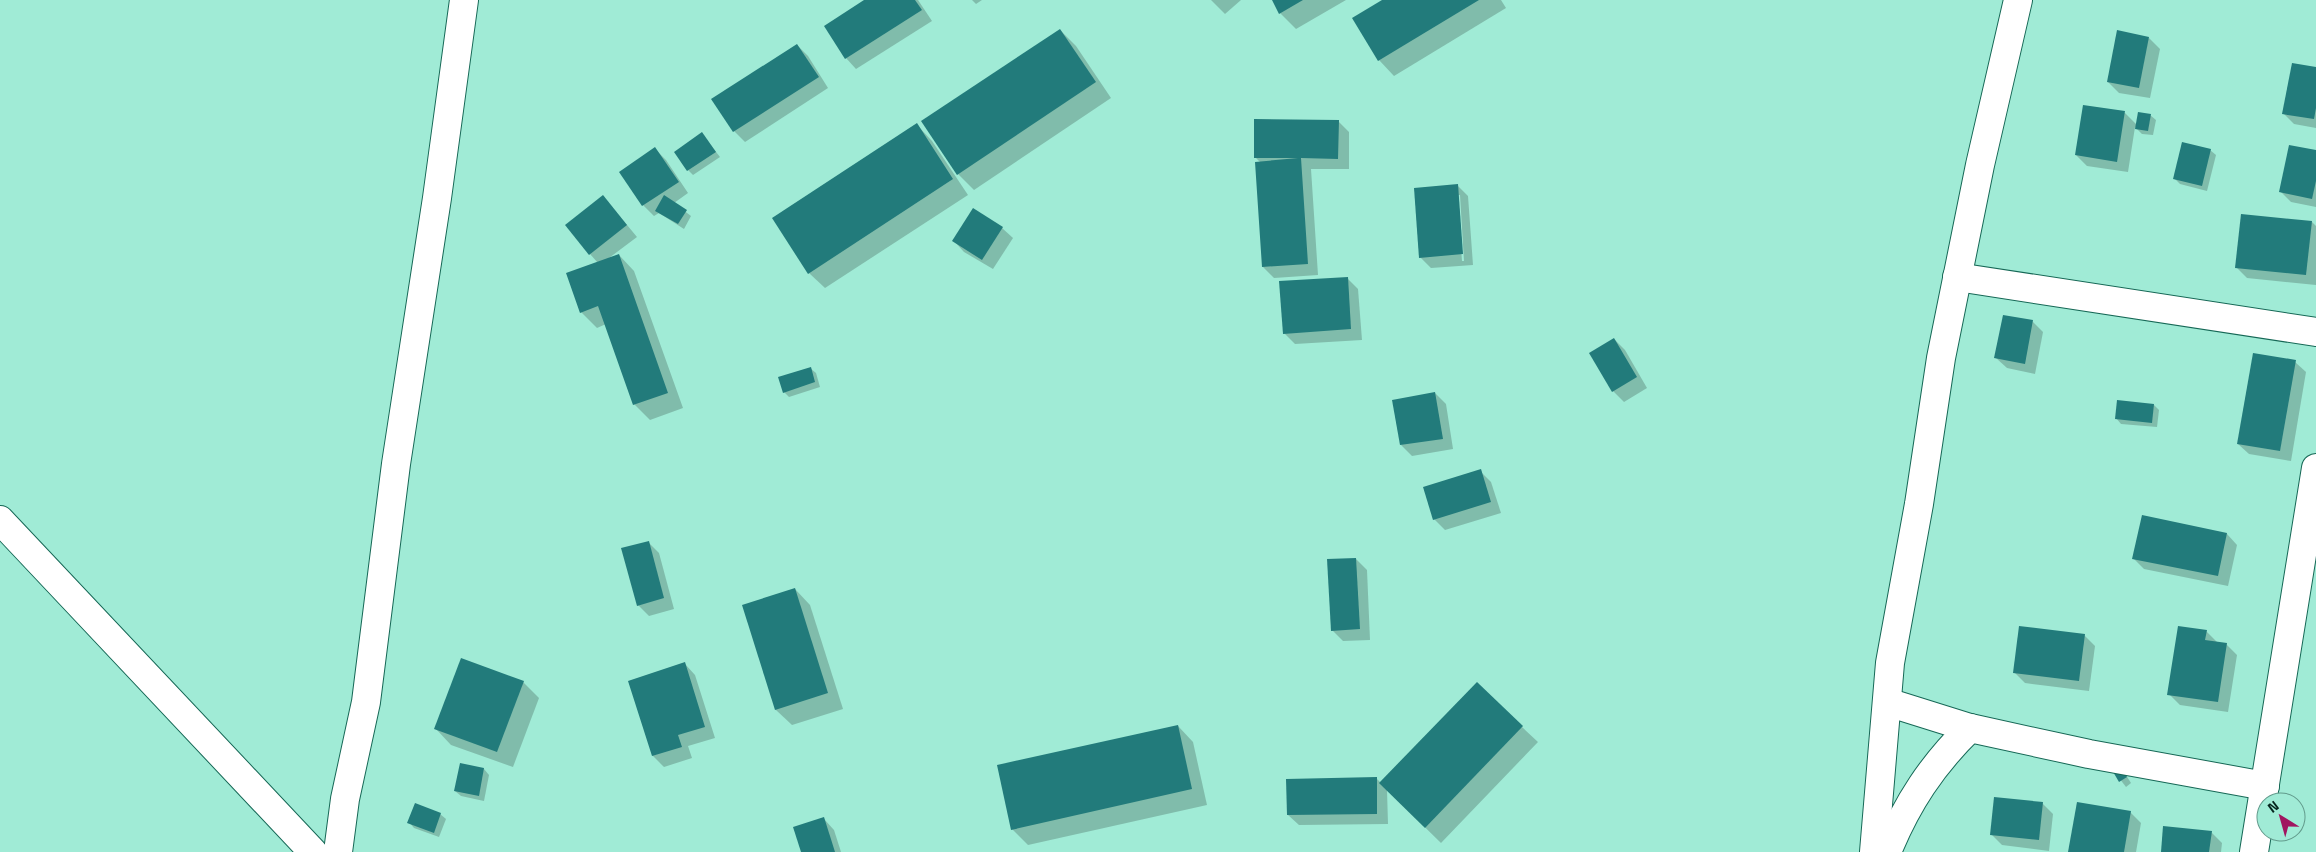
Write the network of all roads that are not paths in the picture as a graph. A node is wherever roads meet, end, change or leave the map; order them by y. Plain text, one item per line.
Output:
1 (464, 0) edge
2 (2018, 0) edge
3 (1957, 277) junction
4 (2316, 332) edge
5 (2316, 468) edge
6 (0, 520) edge
7 (1887, 702) junction
8 (1970, 728) junction
9 (2265, 786) junction
10 (313, 852) edge
11 (338, 852) edge
12 (1874, 852) edge
13 (1886, 852) edge
14 (2254, 852) edge

1 - 11 street
2 - 3 street
3 - 4 street
3 - 7 street
5 - 9 street
6 - 10 street
7 - 8 street
7 - 12 street
8 - 9 street
8 - 13 street
9 - 14 street

